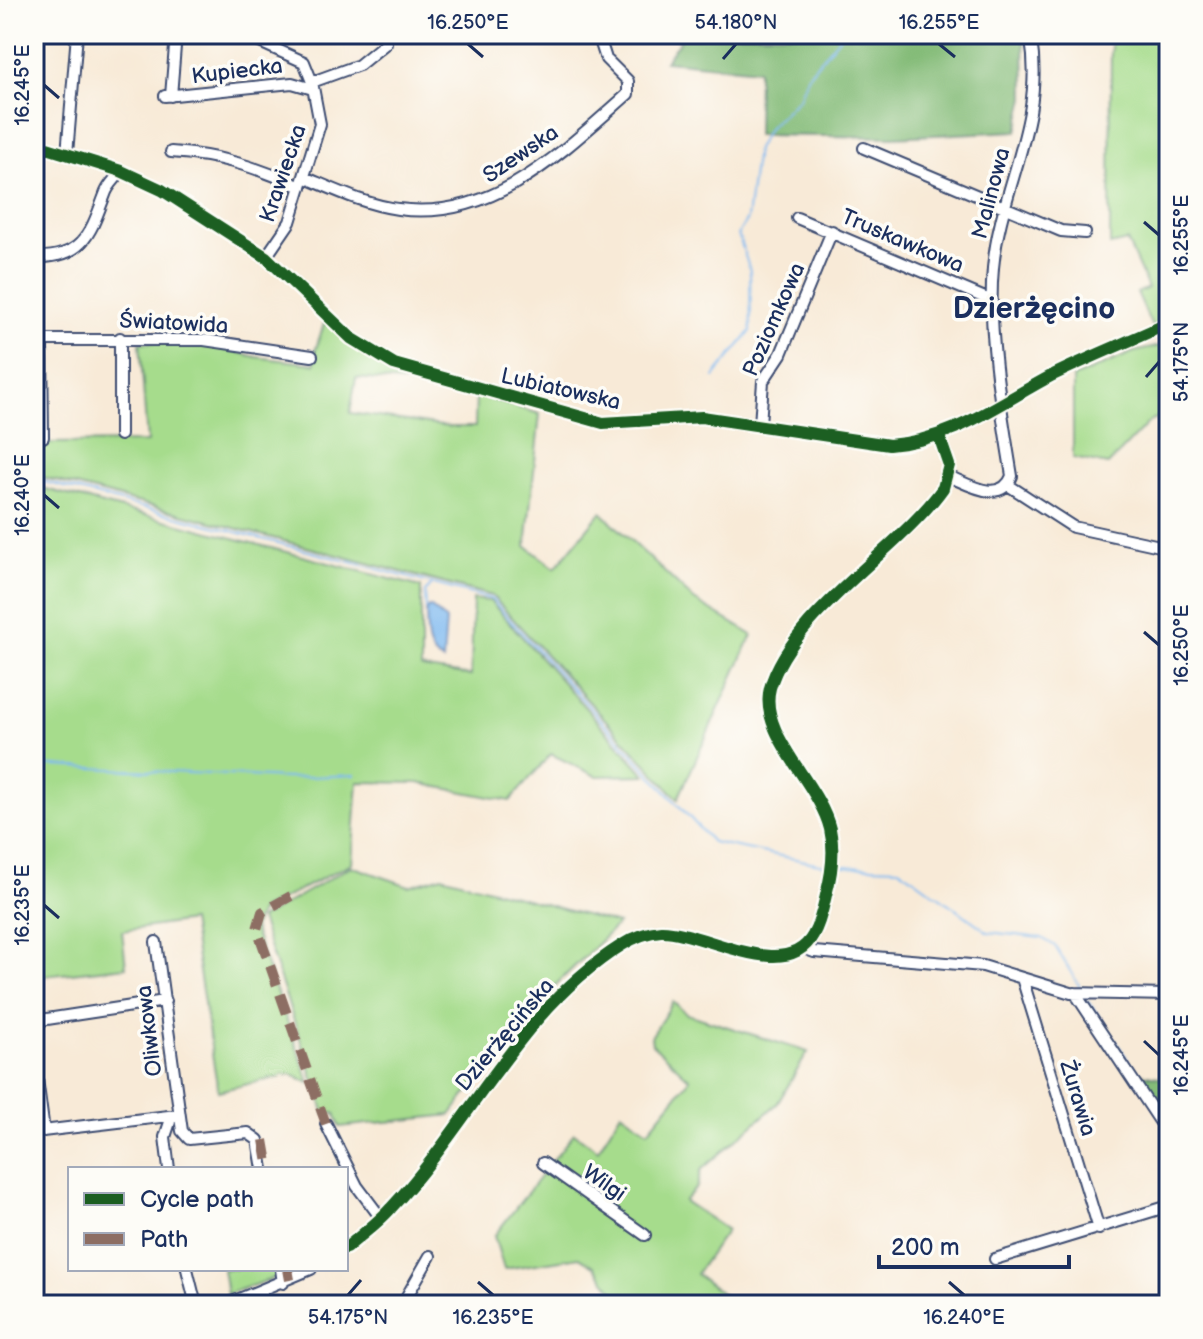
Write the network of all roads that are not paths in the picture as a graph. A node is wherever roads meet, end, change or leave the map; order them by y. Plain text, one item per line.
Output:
1 (77, 34) edge
2 (176, 34) edge
3 (598, 34) edge
4 (256, 37) edge
5 (1031, 40) dead end
6 (386, 43) dead end
7 (312, 86) junction
8 (34, 144) edge
9 (864, 148) dead end
10 (171, 152) dead end
11 (67, 154) junction
12 (121, 171) junction
13 (302, 182) junction
14 (1005, 206) junction
15 (797, 218) dead end
16 (832, 231) junction
17 (1085, 233) dead end
18 (34, 257) edge
19 (266, 257) junction
20 (992, 301) junction
21 (1169, 323) edge
22 (120, 338) junction
23 (38, 340) edge
24 (312, 356) dead end
25 (1002, 406) junction
26 (760, 425) junction
27 (120, 435) dead end
28 (939, 436) junction
29 (43, 437) dead end
30 (948, 476) junction
31 (1008, 485) junction
32 (1169, 548) edge
33 (156, 942) dead end
34 (803, 948) junction
35 (1022, 978) junction
36 (1075, 993) junction
37 (1169, 995) edge
38 (165, 1001) junction
39 (34, 1021) edge
40 (34, 1056) edge
41 (177, 1115) junction
42 (326, 1124) dead end
43 (39, 1131) edge
44 (1169, 1135) edge
45 (264, 1140) dead end
46 (543, 1163) dead end
47 (169, 1167) edge
48 (265, 1167) edge
49 (266, 1167) edge
50 (348, 1167) edge
51 (348, 1168) edge
52 (1169, 1206) edge
53 (381, 1218) junction
54 (1099, 1229) junction
55 (645, 1235) dead end
56 (348, 1246) edge
57 (430, 1256) dead end
58 (995, 1259) dead end
59 (188, 1271) edge
60 (287, 1277) edge
61 (261, 1293) junction
62 (196, 1305) edge
63 (225, 1305) edge
64 (267, 1305) edge
65 (409, 1305) edge

1 - 11 street
2 - 7 street, Kupiecka
3 - 13 street, Szewska
4 - 7 street
5 - 14 street, Malinowa
6 - 7 street, Kupiecka
7 - 13 street, Krawiecka
8 - 11 street, Lubiatowska
9 - 14 street
10 - 13 street
11 - 12 street, Lubiatowska
12 - 18 street
12 - 19 street, Lubiatowska
13 - 19 street, Krawiecka
14 - 17 street
14 - 20 street, Malinowa
15 - 16 street, Truskawkowa
16 - 20 street, Truskawkowa
16 - 26 street, Poziomkowa
19 - 26 street, Lubiatowska
20 - 25 street, Malinowa
21 - 25 street, Lubiatowska
22 - 23 street, Światowida
22 - 24 street, Światowida
22 - 27 street
23 - 29 street
25 - 28 street, Lubiatowska
25 - 31 street, Malinowa
26 - 28 street, Lubiatowska
28 - 30 street
30 - 31 street
30 - 34 street
31 - 32 street
33 - 38 street, Oliwkowa
34 - 35 street
34 - 53 street, Dzierżęcińska
35 - 36 street
35 - 54 street, Żurawia
36 - 37 street
36 - 44 street
38 - 39 street
38 - 41 street, Oliwkowa
40 - 43 street
41 - 43 street
41 - 47 street
41 - 48 street
42 - 50 street
45 - 49 street
46 - 55 street, Wilgi
51 - 53 street
52 - 54 street
53 - 56 street, Dzierżęcińska
54 - 58 street
57 - 65 street
59 - 62 street
60 - 61 street
61 - 63 street
61 - 64 street

